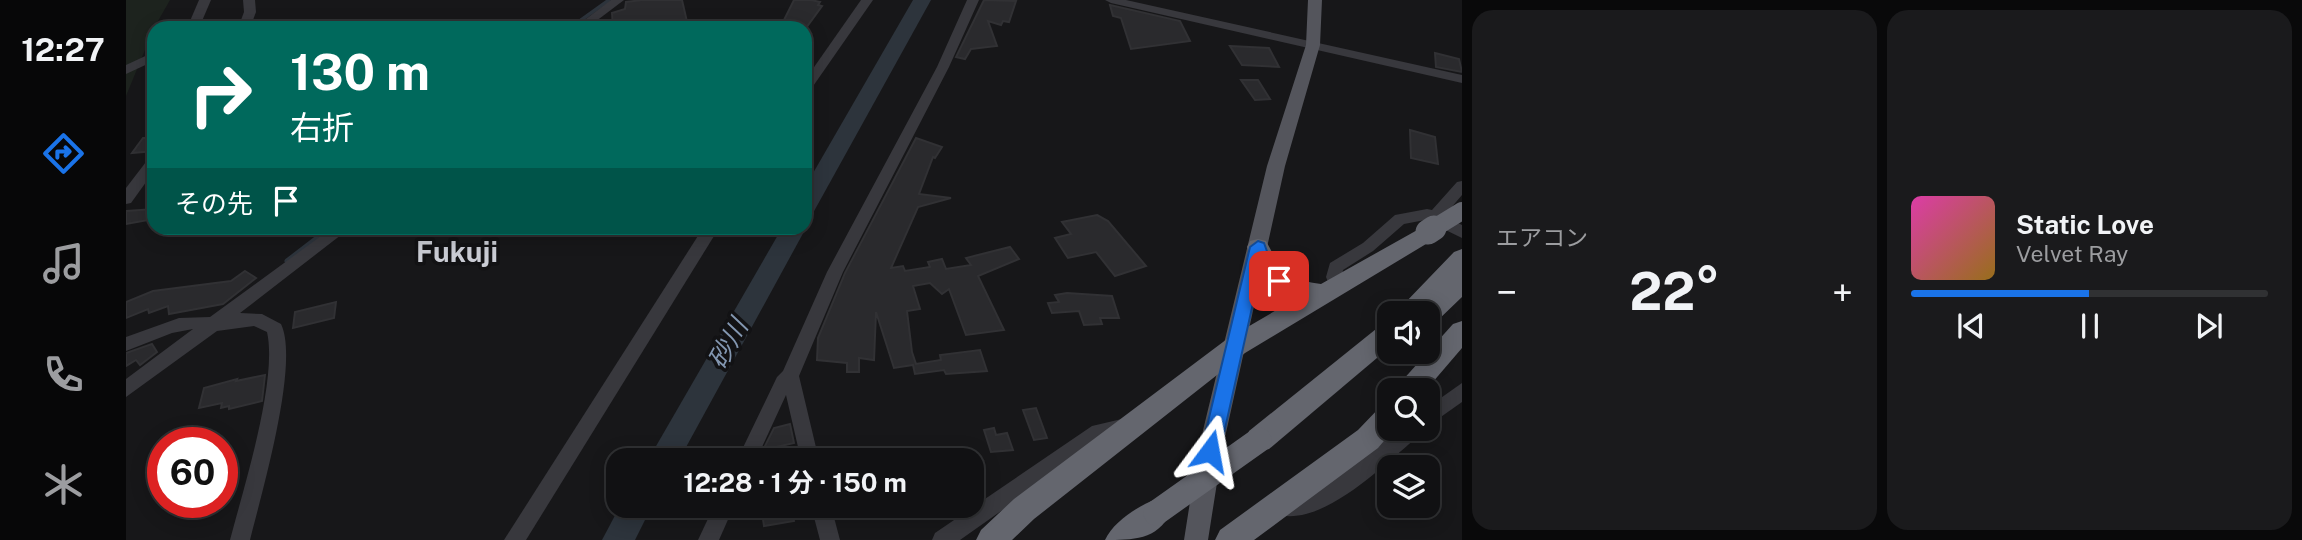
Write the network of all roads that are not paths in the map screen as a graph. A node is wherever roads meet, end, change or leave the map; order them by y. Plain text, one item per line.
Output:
1 (205, 0) edge
2 (249, 0) edge
3 (618, 0) edge
4 (867, 0) edge
5 (973, 0) edge
6 (1111, 0) edge
7 (1315, 0) edge
8 (196, 21) edge
9 (247, 21) edge
10 (590, 21) edge
11 (1312, 45) junction
12 (147, 60) edge
13 (126, 70) edge
14 (812, 79) edge
15 (1462, 79) edge
16 (147, 170) edge
17 (1462, 186) edge
18 (126, 198) edge
19 (1462, 211) edge
20 (1431, 224) junction
21 (1462, 232) edge
22 (332, 235) edge
23 (707, 235) edge
24 (1258, 247) junction
25 (1462, 258) edge
26 (1462, 284) edge
27 (1330, 290) junction
28 (1421, 301) edge
29 (1440, 304) edge
30 (208, 324) junction
31 (1462, 331) edge
32 (1377, 343) edge
33 (126, 344) edge
34 (1236, 346) junction
35 (1377, 358) edge
36 (790, 376) junction
37 (1421, 378) edge
38 (126, 389) edge
39 (1462, 391) edge
40 (1440, 408) edge
41 (1132, 425) junction
42 (1377, 429) edge
43 (1259, 440) junction
44 (1398, 441) edge
45 (752, 448) edge
46 (807, 448) edge
47 (1279, 506) junction
48 (718, 518) edge
49 (824, 518) edge
50 (240, 540) edge
51 (514, 540) edge
52 (708, 540) edge
53 (830, 540) edge
54 (942, 540) edge
55 (991, 540) edge
56 (1120, 540) edge
57 (1196, 540) edge
58 (1230, 540) edge

1 - 8 street
2 - 9 street
3 - 10 street
4 - 14 street
5 - 36 street
6 - 11 street
7 - 11 main road
11 - 15 street
11 - 24 main road
12 - 13 street
16 - 18 street
17 - 20 street
19 - 20 highway, bridge
20 - 21 street
20 - 27 highway
22 - 30 street
23 - 51 street
24 - 27 highway
24 - 34 main road
25 - 28 highway
26 - 29 highway
27 - 34 highway
30 - 33 street
30 - 38 street
30 - 50 street
31 - 37 highway
32 - 43 highway
34 - 41 highway
34 - 57 main road
35 - 43 highway
36 - 45 street
36 - 46 street
39 - 40 street
41 - 54 street
41 - 55 highway
42 - 47 highway
43 - 56 highway, bridge
44 - 47 street
47 - 58 highway
48 - 52 street
49 - 53 street

